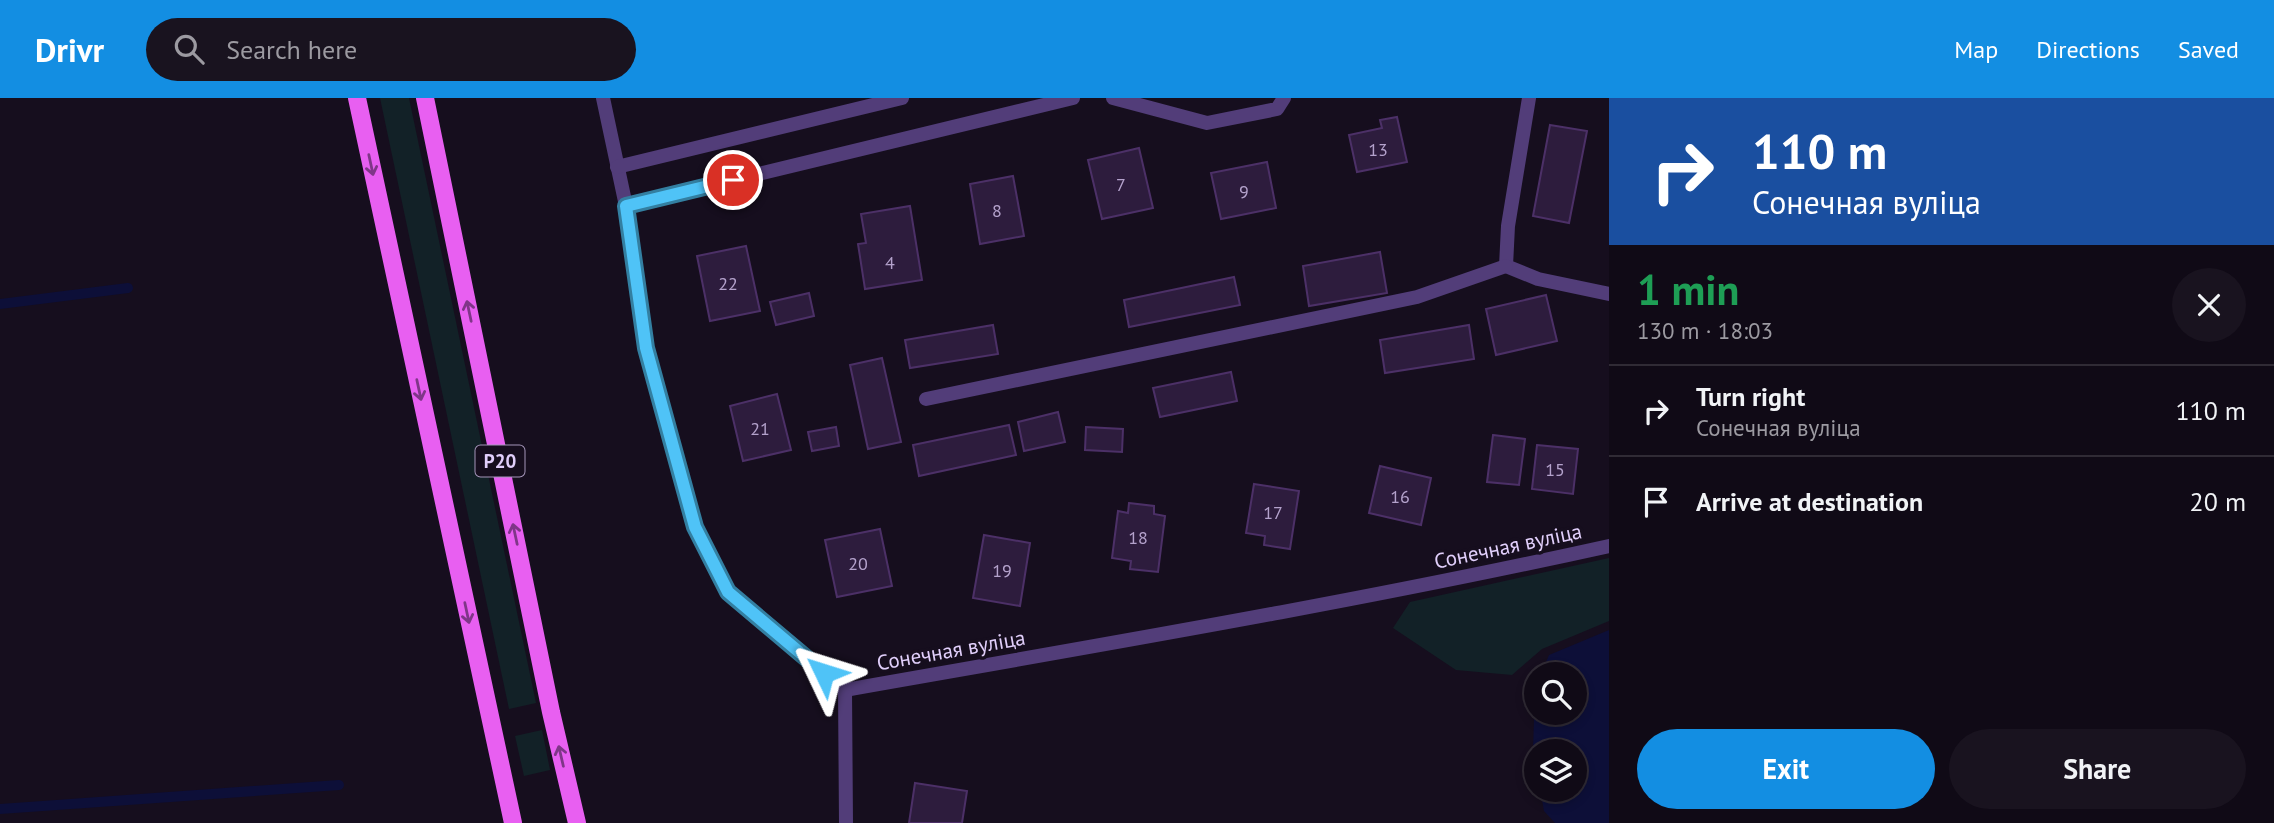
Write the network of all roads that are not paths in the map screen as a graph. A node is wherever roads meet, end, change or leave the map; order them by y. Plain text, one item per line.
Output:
1 (357, 98) edge
2 (425, 98) edge
3 (603, 98) edge
4 (902, 98) edge
5 (1073, 98) edge
6 (1113, 98) edge
7 (1284, 98) edge
8 (1529, 98) edge
9 (1027, 103) edge
10 (617, 167) junction
11 (626, 206) junction
12 (1506, 266) junction
13 (1609, 294) edge
14 (926, 399) dead end
15 (1609, 546) edge
16 (845, 690) junction
17 (513, 823) edge
18 (577, 823) edge
19 (846, 823) edge

1 -> 17 main road
18 -> 2 main road, Р20
3 - 10 street
4 - 10 street
5 - 9 street
6 - 7 street
8 - 12 street
9 - 11 street
10 - 11 street
11 - 16 street
12 - 13 street
12 - 14 street
15 - 16 street, Сонечная вуліца
16 - 19 street

